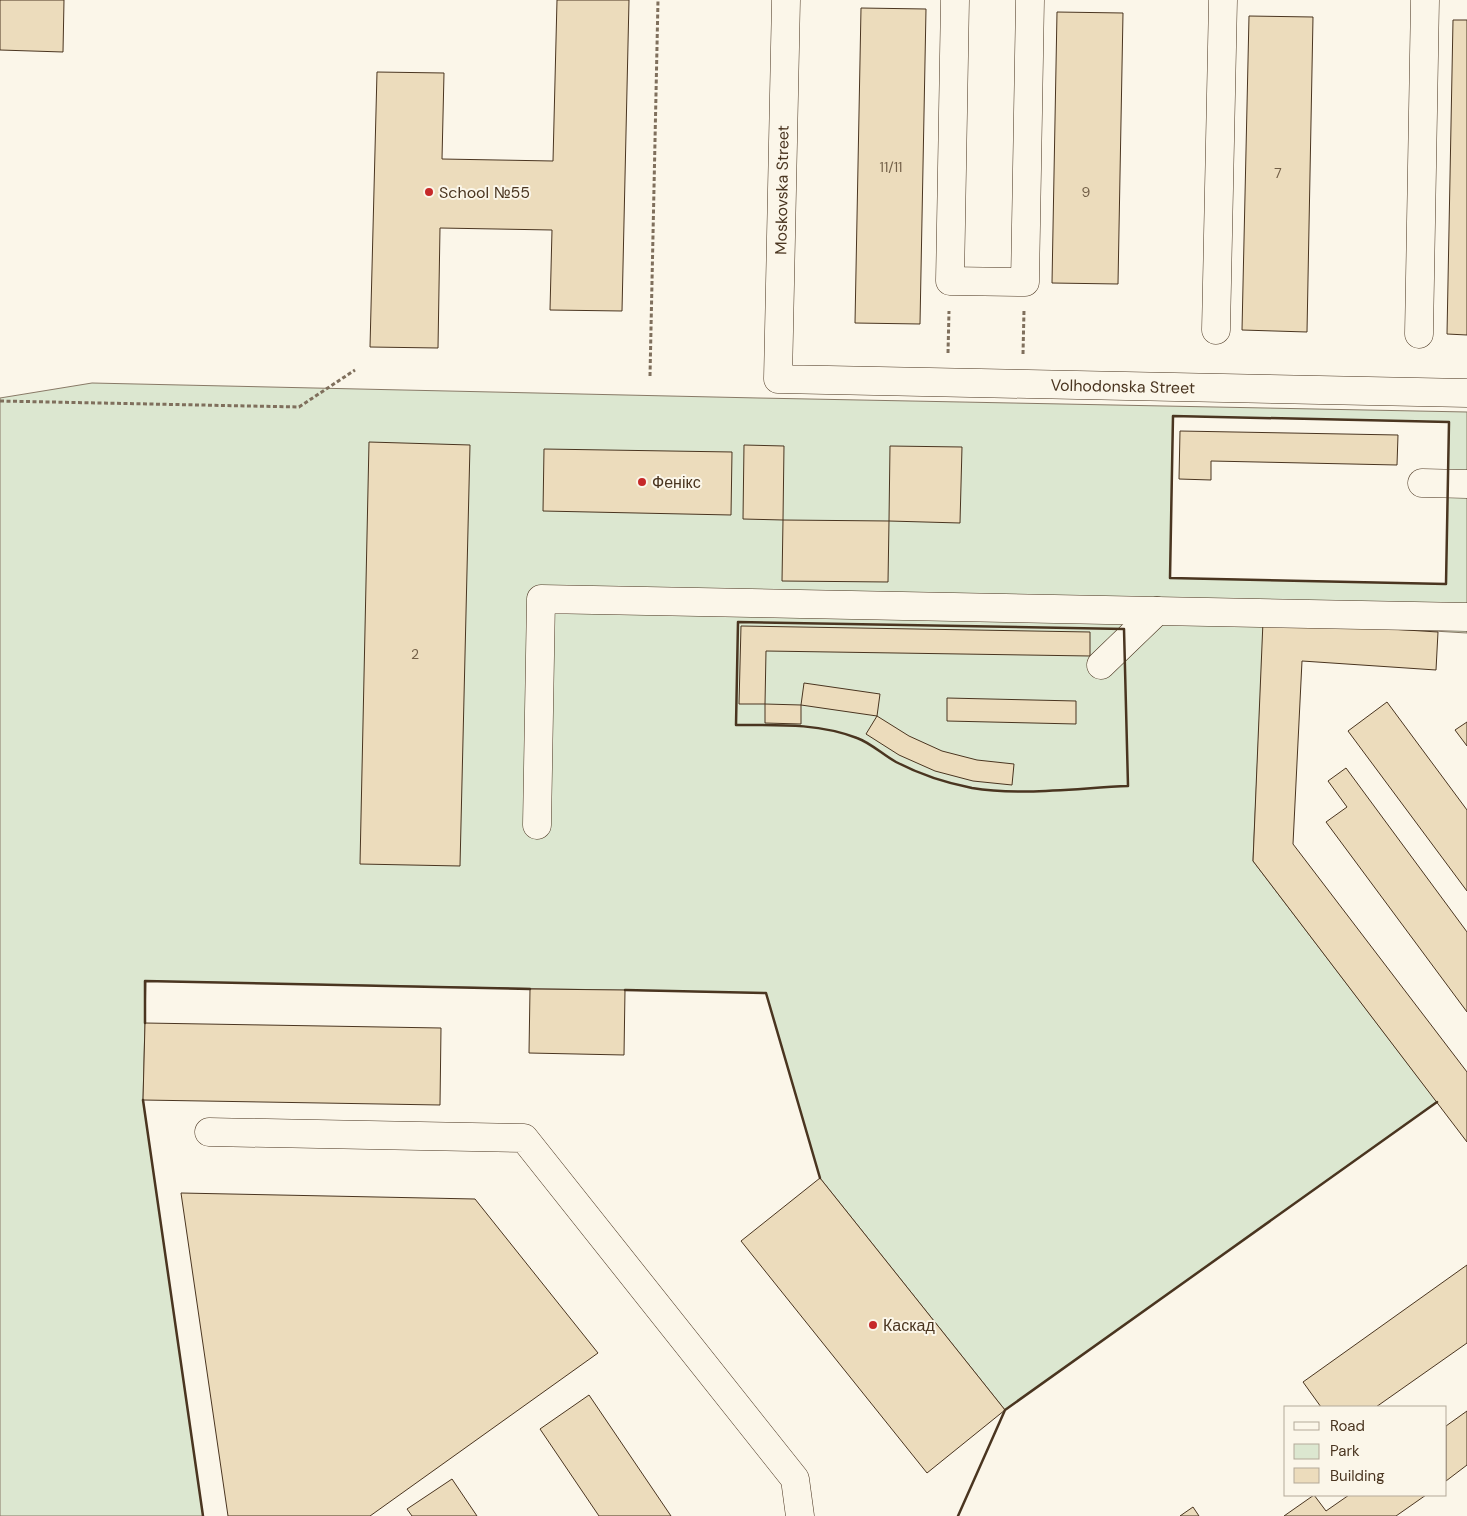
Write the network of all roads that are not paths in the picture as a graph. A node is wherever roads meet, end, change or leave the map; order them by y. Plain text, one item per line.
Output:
1 (786, 0) edge
2 (955, 0) edge
3 (1030, 0) edge
4 (1223, 0) edge
5 (1425, 0) edge
6 (1216, 330) dead end
7 (1419, 334) dead end
8 (778, 379) joint
9 (1467, 393) edge
10 (1422, 483) dead end
11 (1467, 484) edge
12 (1157, 611) junction
13 (1467, 617) edge
14 (1101, 665) dead end
15 (536, 825) dead end
16 (209, 1132) dead end
17 (800, 1516) edge

1 - 8 street, Moskovska Street
2 - 3 street
4 - 6 street
5 - 7 street
8 - 9 street, Volhodonska Street
10 - 11 street
12 - 13 street
12 - 14 street
12 - 15 street
16 - 17 street

